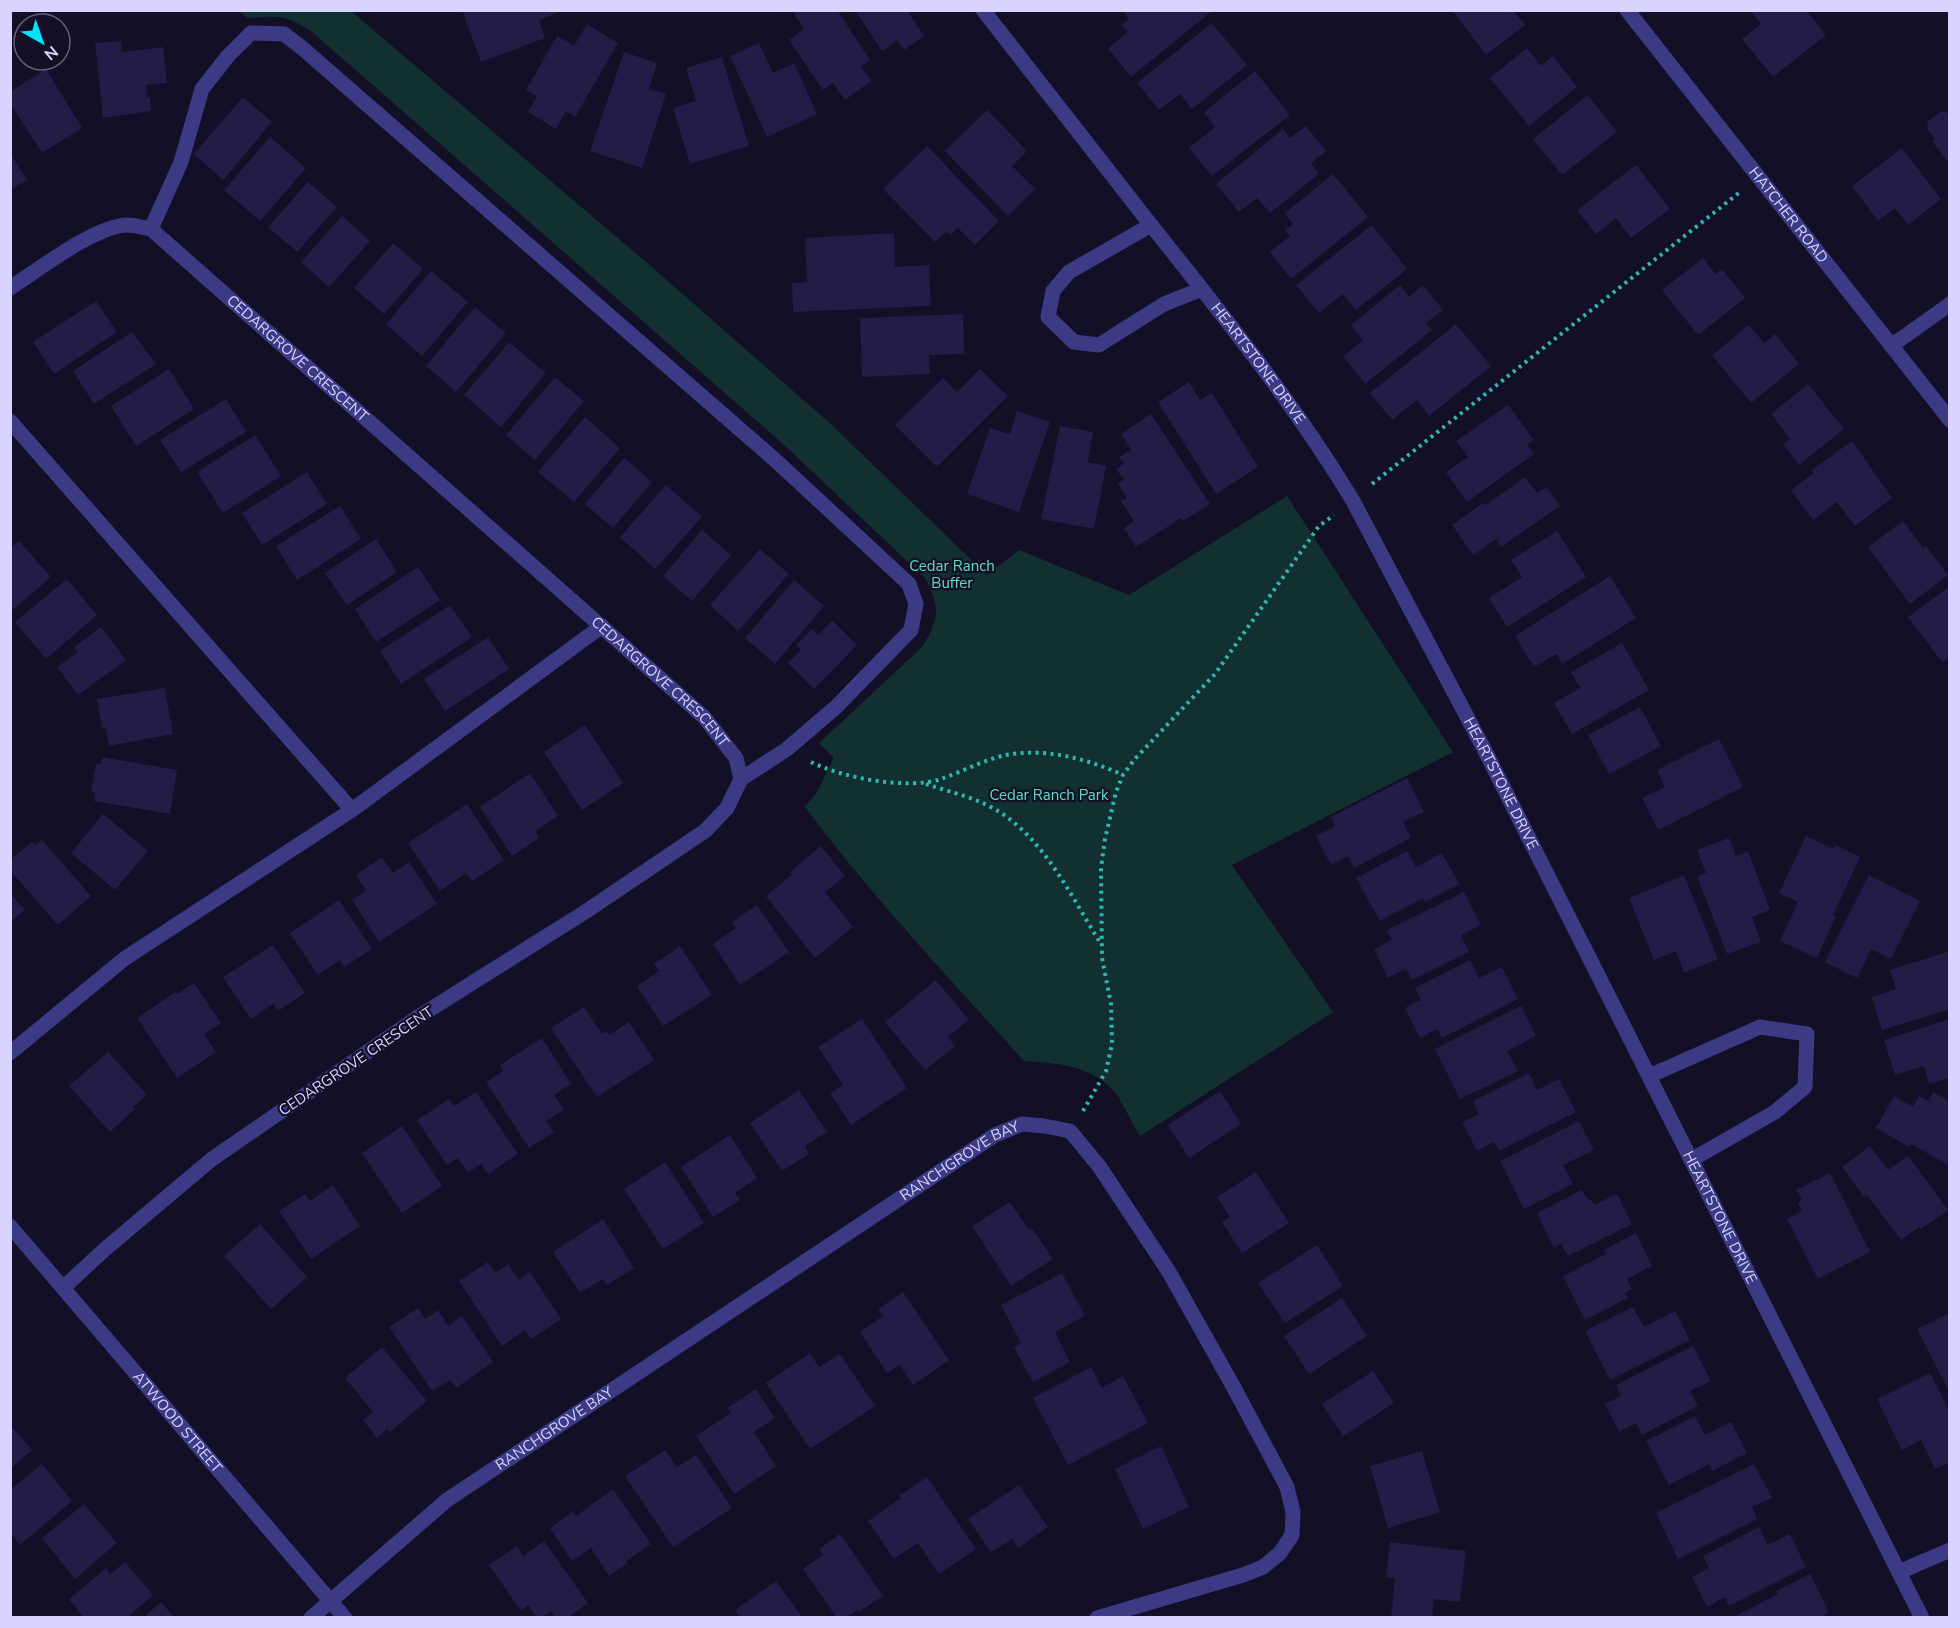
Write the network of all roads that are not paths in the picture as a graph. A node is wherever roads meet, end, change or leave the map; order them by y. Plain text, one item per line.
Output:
1 (983, 10) edge
2 (1627, 10) edge
3 (1151, 225) junction
4 (151, 229) junction
5 (10, 288) edge
6 (1202, 289) junction
7 (1950, 304) edge
8 (1891, 346) junction
9 (10, 420) edge
10 (1950, 420) edge
11 (602, 626) junction
12 (741, 779) junction
13 (352, 810) junction
14 (10, 1053) edge
15 (1649, 1076) junction
16 (1691, 1160) junction
17 (10, 1226) edge
18 (63, 1288) junction
19 (1950, 1550) edge
20 (1899, 1572) junction
21 (331, 1601) junction
22 (311, 1617) edge
23 (345, 1617) edge
24 (1097, 1617) edge
25 (1922, 1617) edge

1 - 3 street, HEARTSTONE DRIVE
2 - 8 street, HATCHER ROAD
3 - 6 street, HEARTSTONE DRIVE
3 - 6 street
4 - 5 street
4 - 11 street, CEDARGROVE CRESCENT
4 - 12 street
6 - 15 street, HEARTSTONE DRIVE
7 - 8 street
8 - 10 street, HATCHER ROAD
9 - 13 street
11 - 12 street, CEDARGROVE CRESCENT
11 - 13 street
12 - 18 street, CEDARGROVE CRESCENT
13 - 14 street
15 - 16 street, HEARTSTONE DRIVE
15 - 16 street
16 - 20 street, HEARTSTONE DRIVE
17 - 18 street, ATWOOD STREET
18 - 21 street, ATWOOD STREET
19 - 20 street
20 - 25 street, HEARTSTONE DRIVE
21 - 22 street, RANCHGROVE BAY
21 - 23 street, ATWOOD STREET
21 - 24 street, RANCHGROVE BAY

